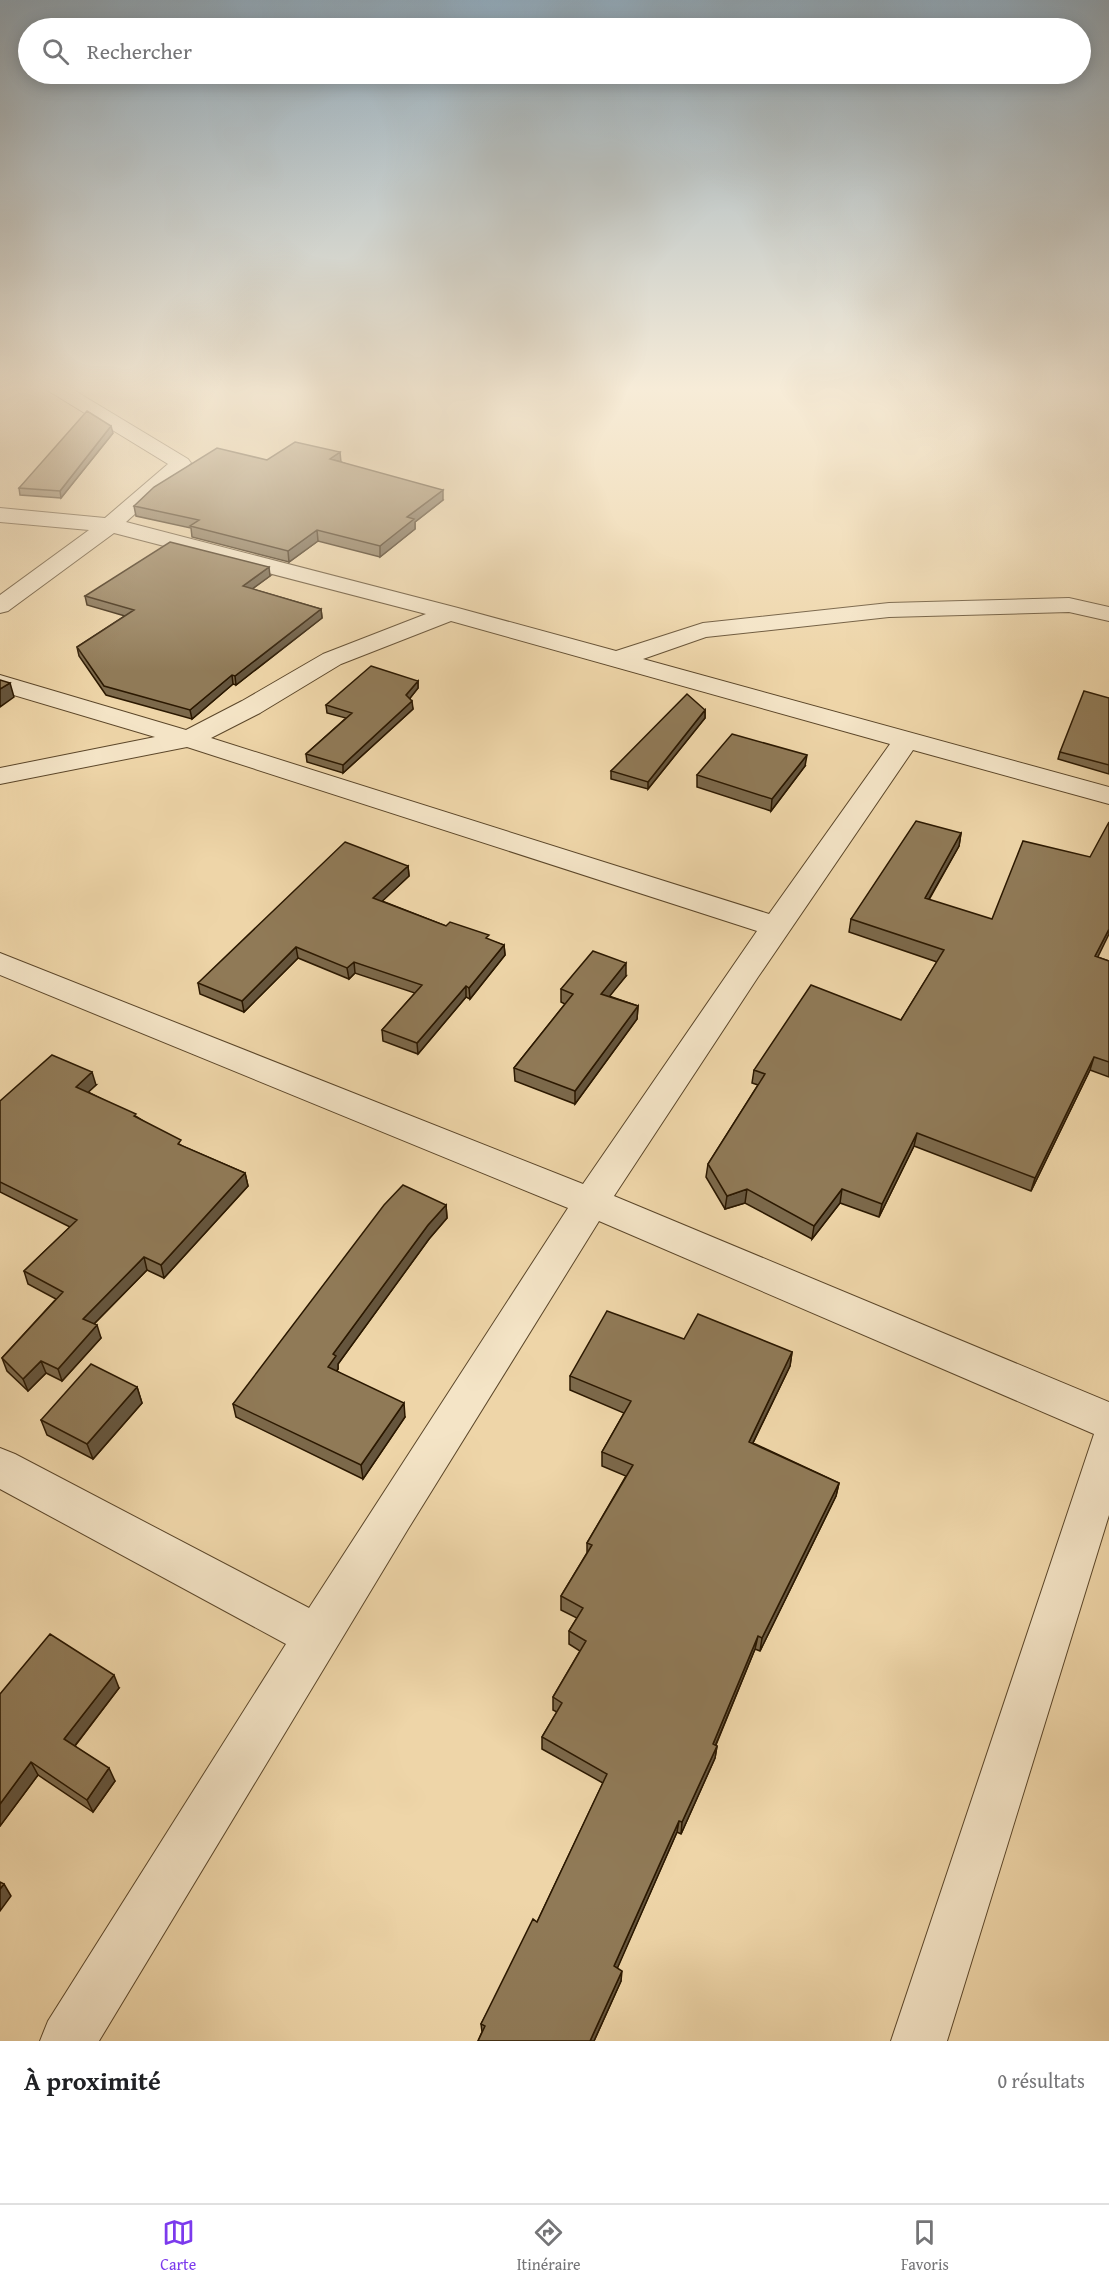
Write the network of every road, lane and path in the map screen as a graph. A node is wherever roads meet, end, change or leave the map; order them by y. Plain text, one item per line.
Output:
1 (160, 481) edge
2 (0, 515) edge
3 (110, 525) junction
4 (0, 606) edge
5 (450, 613) junction
6 (1109, 614) edge
7 (617, 659) junction
8 (0, 683) edge
9 (188, 739) junction
10 (907, 739) junction
11 (0, 776) edge
12 (1109, 796) edge
13 (775, 926) junction
14 (0, 963) edge
15 (591, 1202) junction
16 (1109, 1421) edge
17 (1109, 1446) edge
18 (0, 1467) edge
19 (318, 1636) junction
20 (68, 2041) edge
21 (919, 2041) edge

1 - 3 street
2 - 3 street
3 - 4 street
3 - 5 street
5 - 7 street
5 - 9 street
6 - 7 street
7 - 10 street
8 - 9 street
9 - 11 street
9 - 13 street
10 - 12 street
10 - 13 street
13 - 15 street
14 - 15 street
15 - 16 street
15 - 19 street
17 - 21 street
18 - 19 street
19 - 20 street

